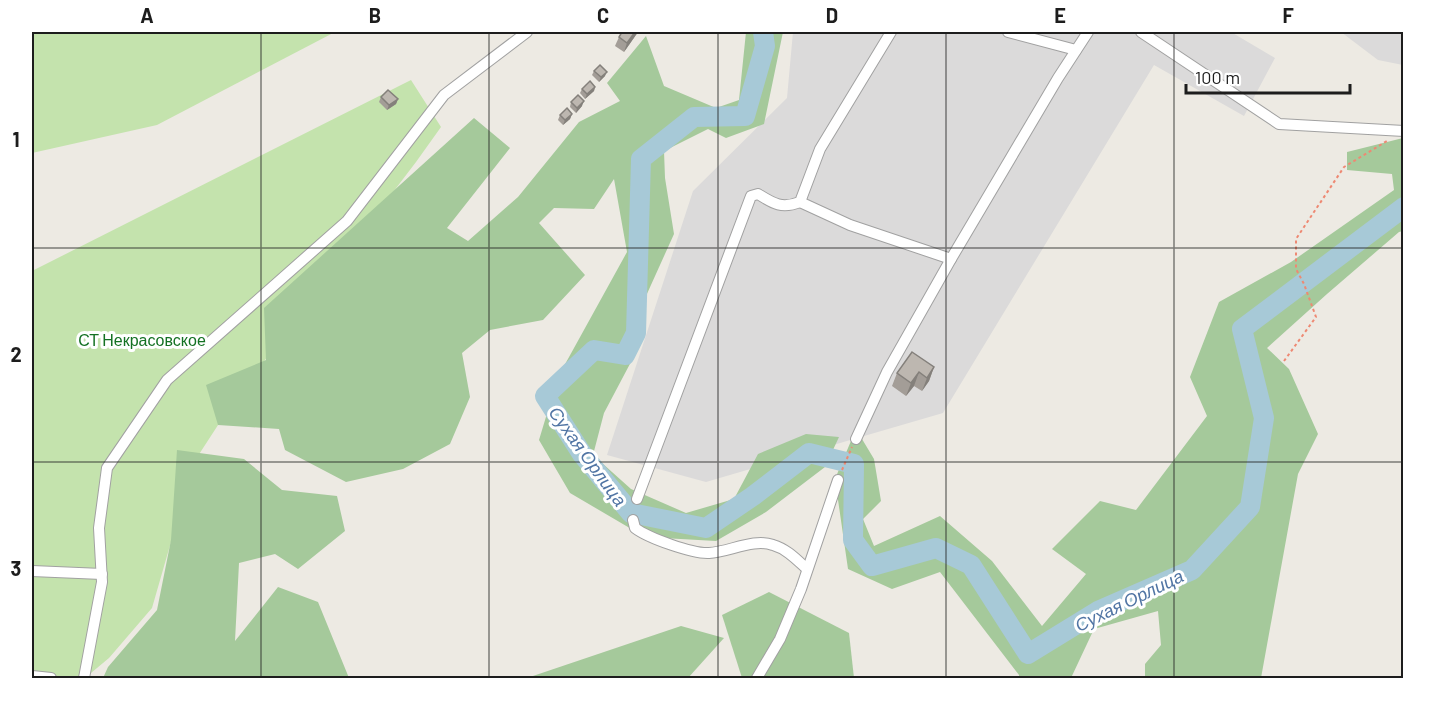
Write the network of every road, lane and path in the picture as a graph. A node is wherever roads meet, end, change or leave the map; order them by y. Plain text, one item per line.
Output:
1 (527, 32) edge
2 (891, 32) edge
3 (1008, 32) edge
4 (1088, 32) edge
5 (1141, 32) edge
6 (1076, 50) junction
7 (1404, 131) edge
8 (1389, 140) dead end
9 (800, 202) junction
10 (951, 259) junction
11 (1284, 361) dead end
12 (856, 439) joint
13 (838, 480) joint
14 (637, 499) dead end
15 (633, 520) dead end
16 (807, 569) junction
17 (32, 571) edge
18 (102, 574) junction
19 (32, 676) edge
20 (51, 678) edge
21 (84, 678) edge
22 (757, 678) edge

1 - 18 street
2 - 9 street
3 - 6 street
4 - 6 street
5 - 7 street
6 - 10 street
8 - 11 path
9 - 10 street
9 - 14 street
10 - 12 street
12 - 13 path
13 - 16 street
15 - 16 street
16 - 22 street
17 - 18 street
18 - 21 street
19 - 20 street

